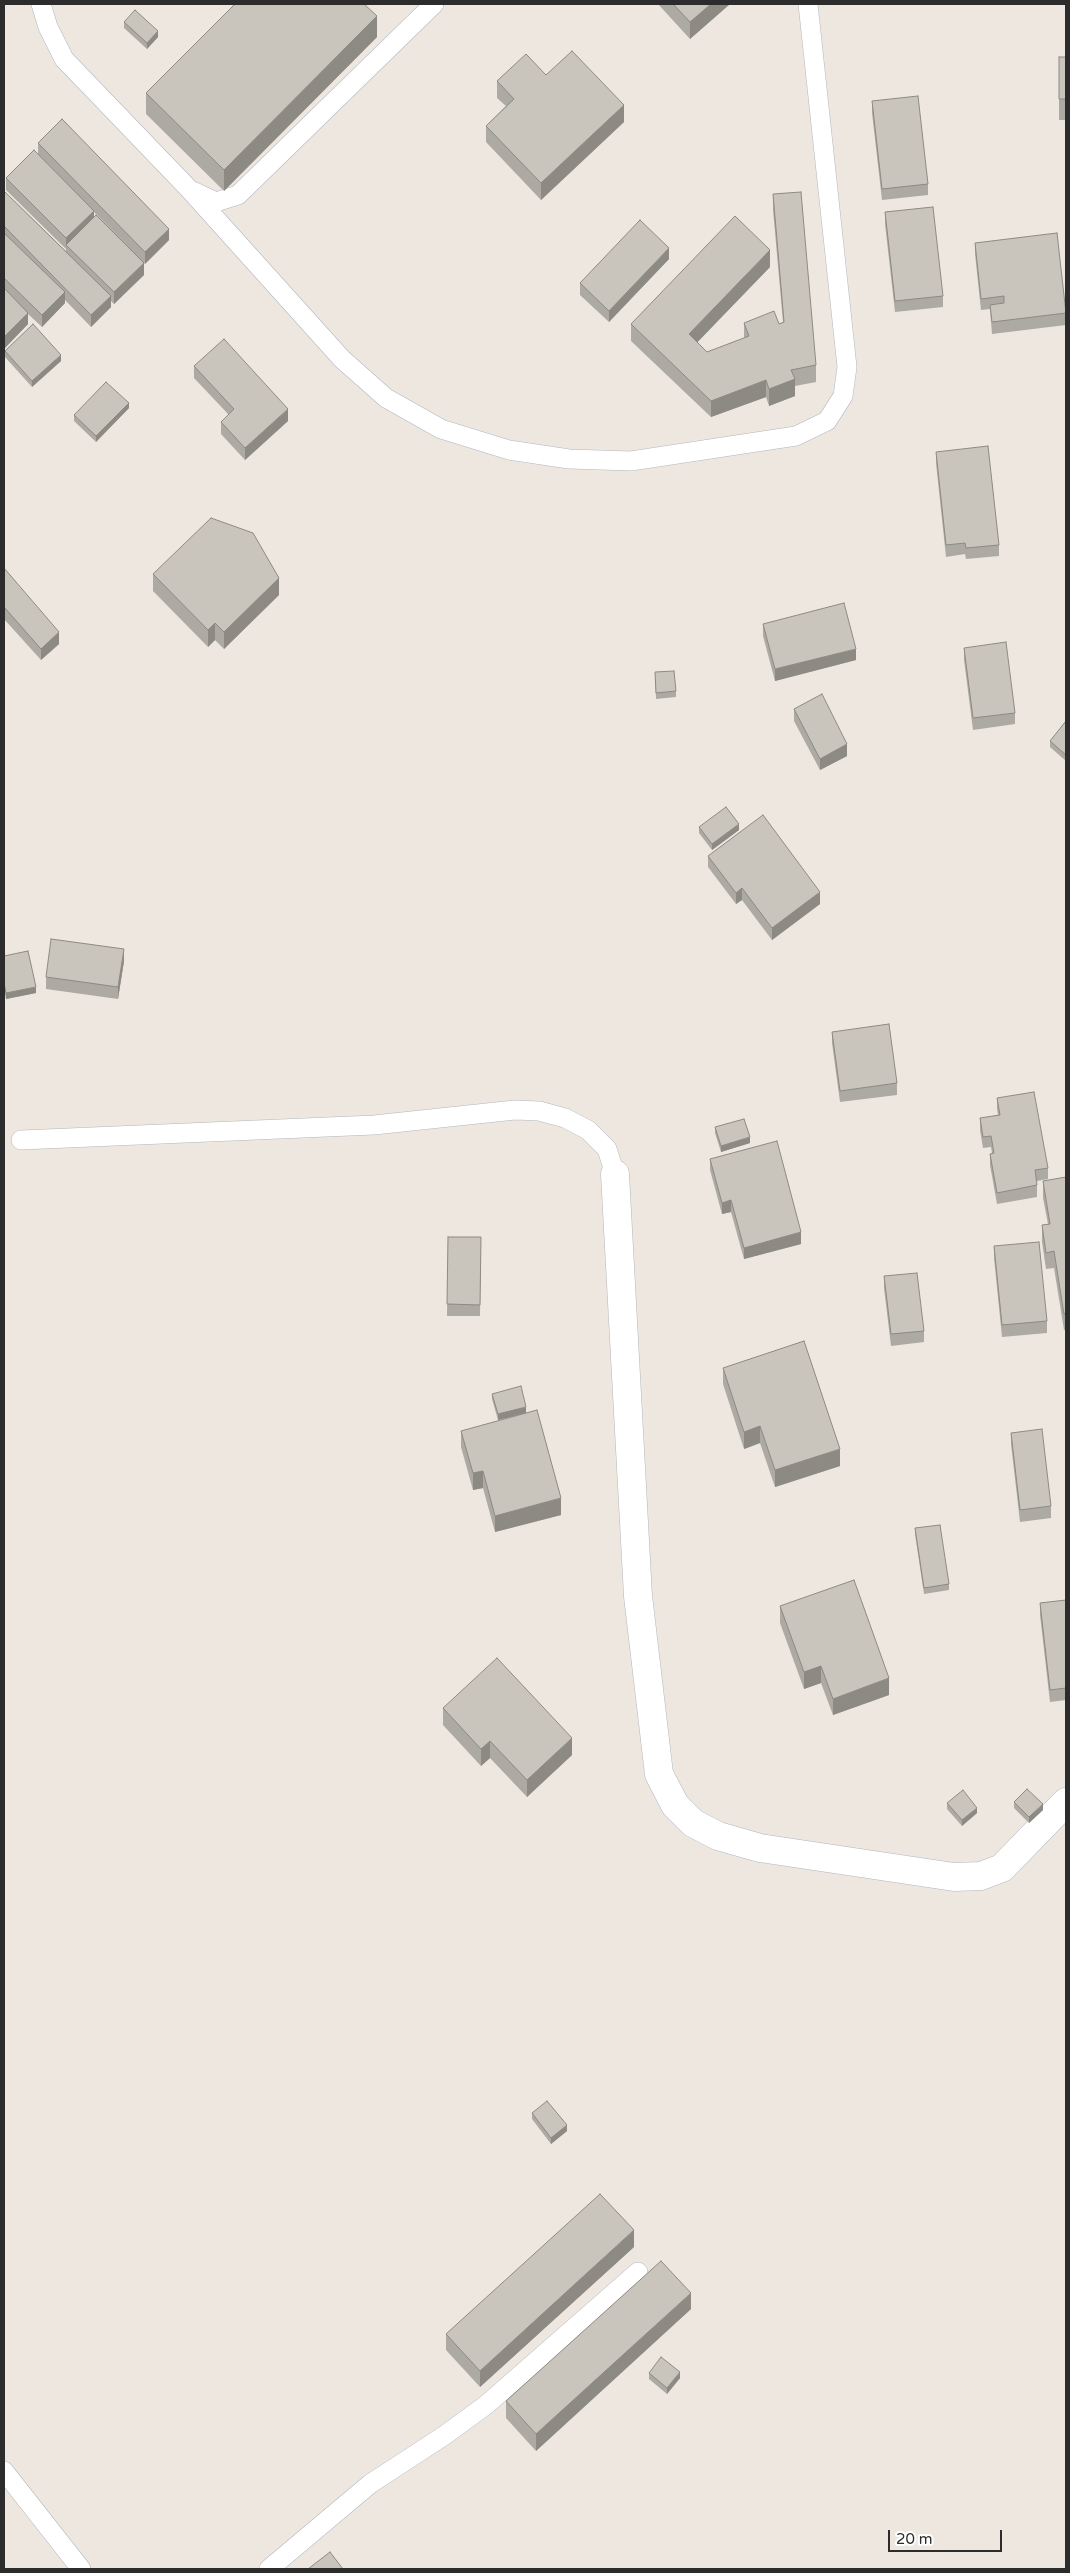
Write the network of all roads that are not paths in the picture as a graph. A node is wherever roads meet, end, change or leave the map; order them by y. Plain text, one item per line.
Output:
1 (41, 4) edge
2 (434, 4) edge
3 (808, 4) edge
4 (190, 189) junction
5 (21, 1140) dead end
6 (615, 1174) joint
7 (1066, 1802) edge
8 (638, 2272) dead end
9 (4, 2471) edge
10 (81, 2569) edge
11 (269, 2569) edge

1 - 4 lane
2 - 4 lane
3 - 4 lane
5 - 6 lane
6 - 7 street
8 - 11 lane
9 - 10 lane

